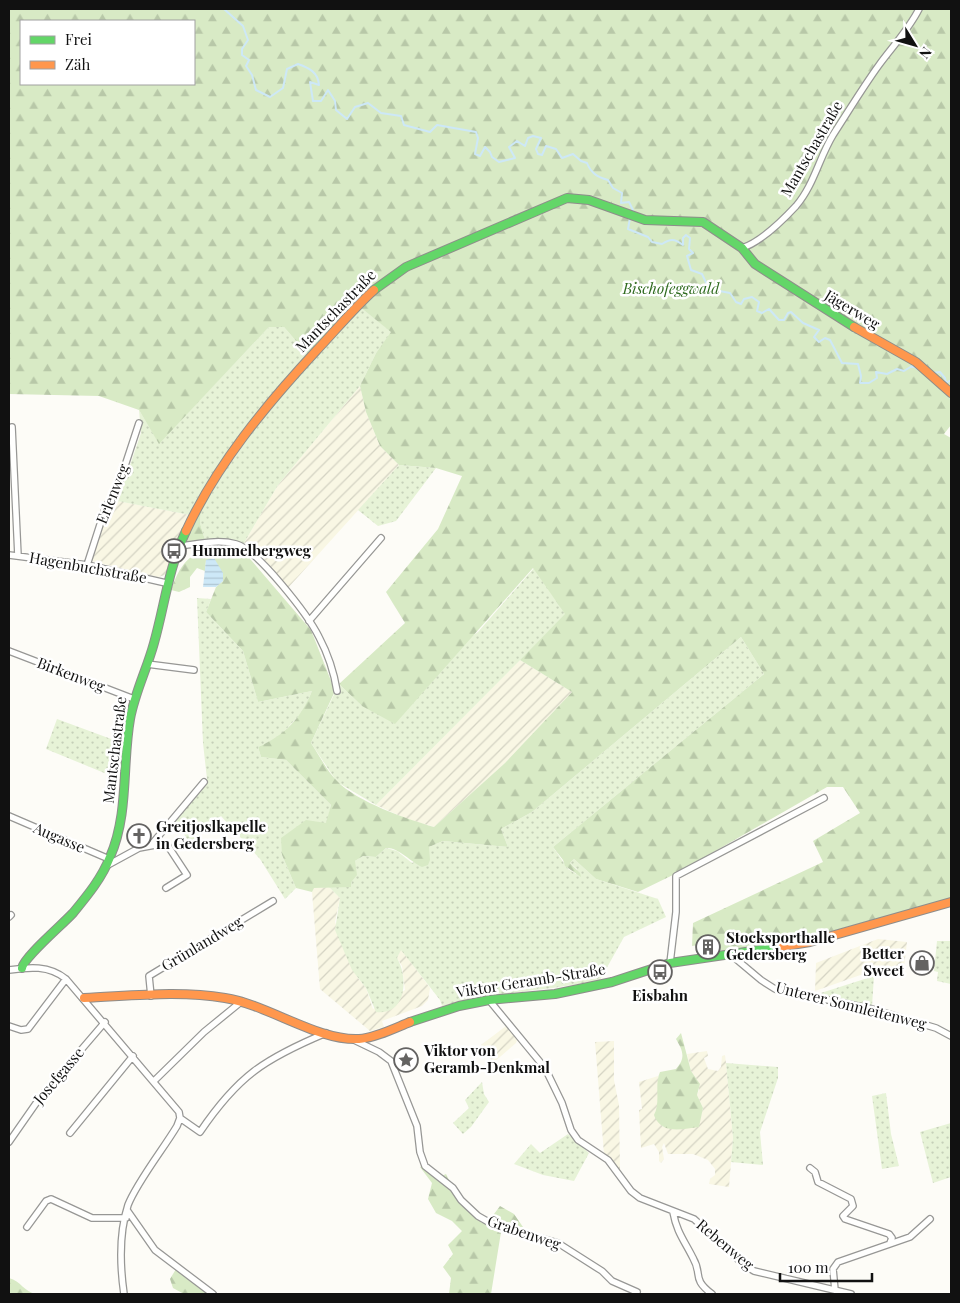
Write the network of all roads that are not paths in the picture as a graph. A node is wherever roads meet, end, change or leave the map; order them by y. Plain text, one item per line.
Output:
1 (919, 9) edge
2 (742, 248) junction
3 (951, 393) edge
4 (139, 423) dead end
5 (12, 427) dead end
6 (381, 538) dead end
7 (180, 546) junction
8 (9, 555) edge
9 (18, 556) junction
10 (87, 565) junction
11 (166, 583) junction
12 (309, 621) junction
13 (9, 652) edge
14 (147, 664) junction
15 (194, 670) dead end
16 (337, 691) dead end
17 (134, 699) junction
18 (204, 782) dead end
19 (824, 798) dead end
20 (9, 816) edge
21 (151, 844) junction
22 (108, 862) junction
23 (166, 888) dead end
24 (273, 901) dead end
25 (951, 902) edge
26 (730, 954) junction
27 (670, 963) junction
28 (22, 968) junction
29 (9, 970) edge
30 (66, 979) junction
31 (151, 996) junction
32 (84, 998) junction
33 (489, 1000) junction
34 (242, 1001) junction
35 (104, 1022) junction
36 (9, 1026) edge
37 (326, 1033) junction
38 (951, 1036) edge
39 (352, 1039) junction
40 (133, 1056) junction
41 (154, 1082) junction
42 (180, 1118) junction
43 (16, 1132) junction
44 (70, 1133) dead end
45 (9, 1135) edge
46 (9, 1142) edge
47 (810, 1168) dead end
48 (127, 1210) junction
49 (673, 1212) junction
50 (126, 1218) junction
51 (930, 1219) dead end
52 (27, 1227) dead end
53 (890, 1243) junction
54 (834, 1290) junction
55 (637, 1292) dead end
56 (124, 1294) edge
57 (213, 1294) edge
58 (712, 1294) edge
59 (851, 1294) edge

1 - 2 street, Mantschastraße
2 - 3 street, Jägerweg
2 - 7 street, Mantschastraße
4 - 10 street, Erlenweg
5 - 9 street
6 - 12 street
7 - 11 street, Mantschastraße
7 - 12 street
8 - 9 street, Hagenbuchstraße
9 - 10 street, Hagenbuchstraße
10 - 11 street, Hagenbuchstraße
11 - 14 street, Mantschastraße
12 - 16 street
13 - 17 street, Birkenweg
14 - 15 street
14 - 17 street, Mantschastraße
17 - 22 street, Mantschastraße
18 - 21 street
19 - 27 street
20 - 22 street, Augasse
21 - 22 street
21 - 23 street
22 - 28 street, Mantschastraße
24 - 31 street, Grünlandweg
25 - 26 street, Viktor Geramb-Straße
26 - 27 street, Viktor Geramb-Straße
26 - 38 street, Unterer Sonnleitenweg
27 - 33 street, Viktor Geramb-Straße
28 - 29 street
28 - 30 street
30 - 32 street
30 - 36 street
31 - 32 street, Viktor Geramb-Straße
31 - 34 street, Viktor Geramb-Straße
32 - 35 street
33 - 39 street, Viktor Geramb-Straße
33 - 49 street, Rebenweg
34 - 37 street, Viktor Geramb-Straße
34 - 41 street
35 - 40 street
35 - 43 street, Josefgasse
37 - 39 street, Viktor Geramb-Straße
37 - 42 street
39 - 55 street, Grabenweg
40 - 41 street
40 - 44 street
41 - 42 street
42 - 48 street
43 - 45 street
43 - 46 street, Josefgasse
47 - 53 street
48 - 50 street
48 - 57 street
49 - 54 street, Rebenweg
49 - 58 street, Rebenweg
50 - 52 street
50 - 56 street
51 - 53 street
53 - 54 street
54 - 59 street, Rebenweg

